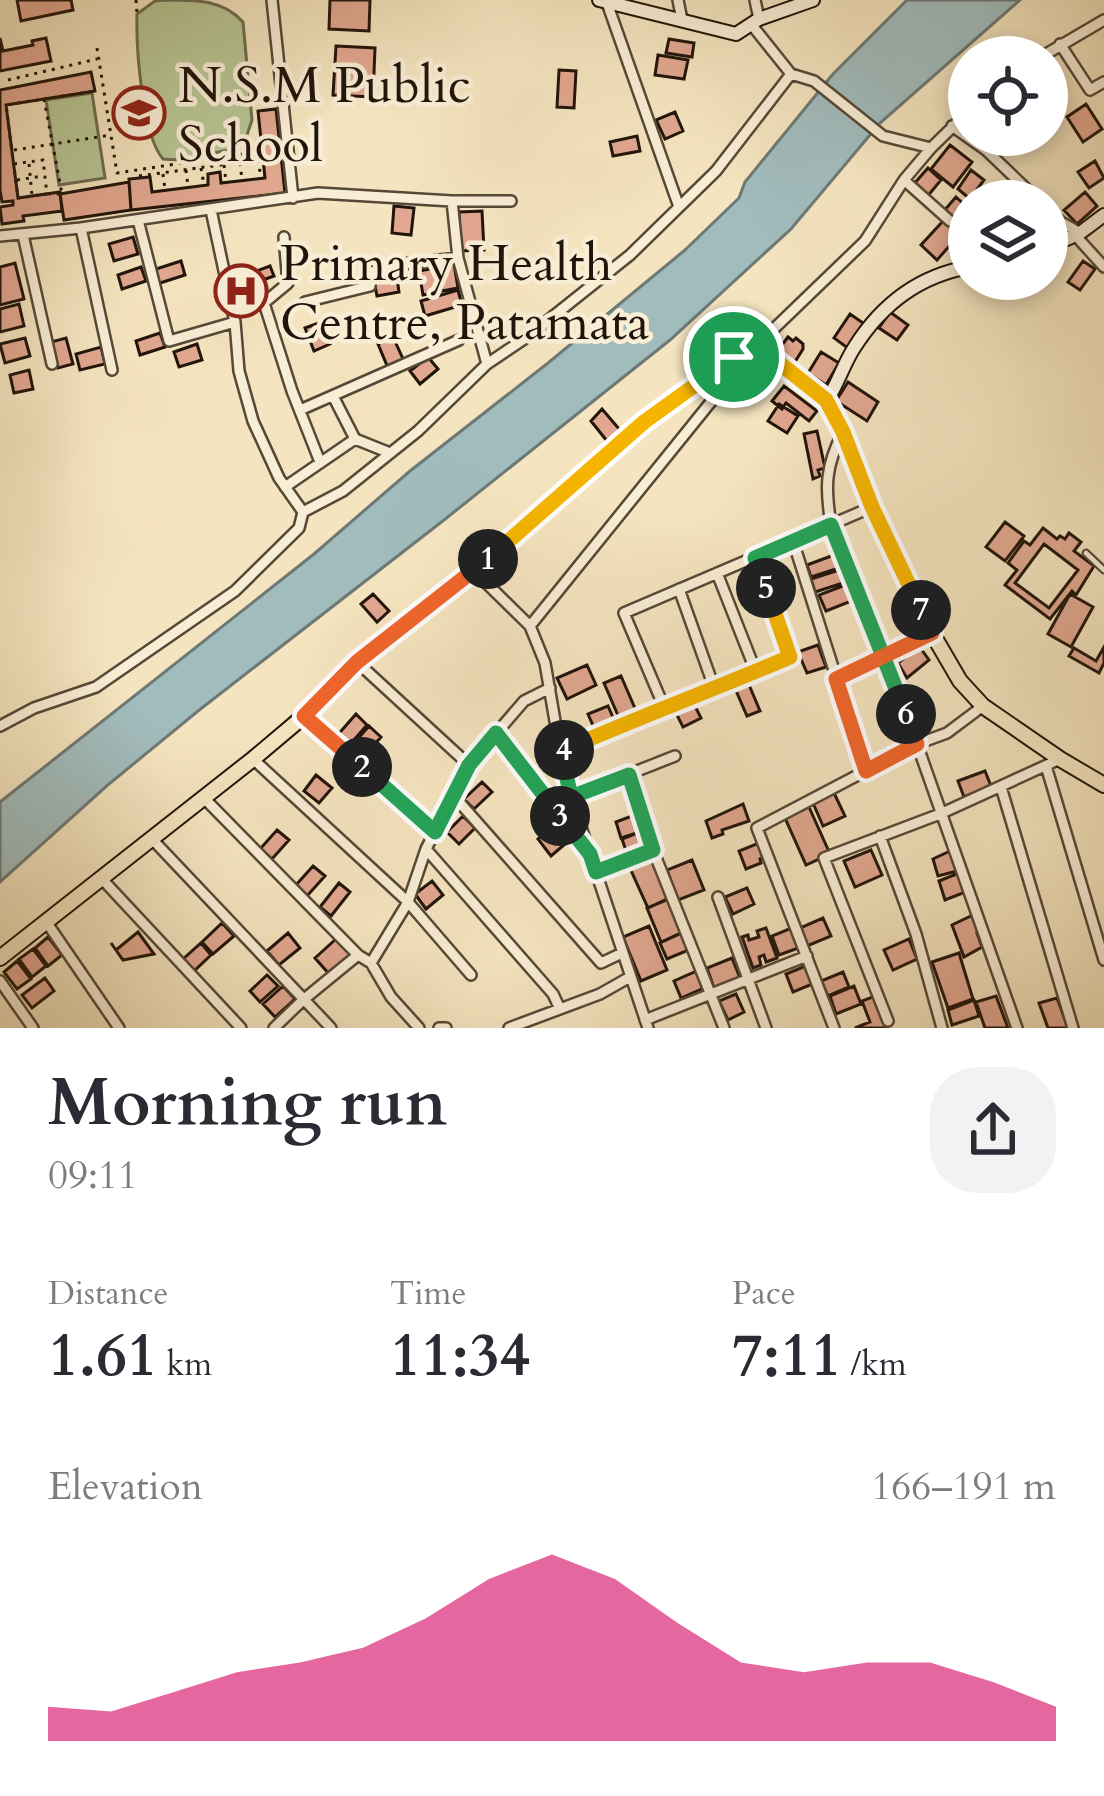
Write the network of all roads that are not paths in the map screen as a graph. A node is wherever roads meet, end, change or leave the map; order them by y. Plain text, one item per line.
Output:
1 (272, 0) edge
2 (604, 0) edge
3 (678, 0) edge
4 (755, 0) edge
5 (813, 0) edge
6 (682, 20) junction
7 (1104, 20) edge
8 (755, 22) junction
9 (1068, 40) edge
10 (1068, 56) edge
11 (791, 74) junction
12 (1104, 82) edge
13 (948, 131) edge
14 (931, 148) junction
15 (992, 156) edge
16 (904, 180) junction
17 (1017, 180) edge
18 (293, 198) junction
19 (452, 201) junction
20 (512, 201) dead end
21 (679, 207) junction
22 (211, 210) junction
23 (1104, 215) edge
24 (948, 218) edge
25 (138, 220) junction
26 (1068, 227) edge
27 (81, 228) junction
28 (1078, 234) junction
29 (23, 235) junction
30 (0, 236) edge
31 (284, 238) dead end
32 (1068, 239) edge
33 (458, 258) junction
34 (1104, 267) edge
35 (948, 271) edge
36 (305, 302) dead end
37 (264, 303) junction
38 (232, 309) junction
39 (235, 322) junction
40 (459, 340) dead end
41 (750, 355) junction
42 (52, 364) dead end
43 (487, 364) junction
44 (112, 370) dead end
45 (333, 396) junction
46 (826, 400) junction
47 (300, 410) junction
48 (843, 432) junction
49 (356, 439) junction
50 (389, 454) junction
51 (320, 462) junction
52 (285, 487) junction
53 (872, 507) junction
54 (303, 512) junction
55 (831, 525) junction
56 (793, 542) junction
57 (1086, 553) dead end
58 (755, 558) junction
59 (1104, 570) edge
60 (474, 571) junction
61 (717, 573) junction
62 (679, 589) junction
63 (530, 626) junction
64 (932, 633) junction
65 (884, 654) junction
66 (357, 662) junction
67 (756, 672) junction
68 (836, 679) junction
69 (550, 688) junction
70 (716, 690) junction
71 (664, 706) junction
72 (983, 706) junction
73 (304, 716) junction
74 (0, 726) edge
75 (496, 733) junction
76 (917, 744) junction
77 (561, 751) junction
78 (675, 756) dead end
79 (253, 759) junction
80 (1053, 762) junction
81 (469, 765) junction
82 (866, 771) junction
83 (629, 775) junction
84 (1104, 785) edge
85 (1001, 788) junction
86 (453, 795) junction
87 (203, 797) junction
88 (571, 797) junction
89 (940, 814) junction
90 (435, 832) junction
91 (880, 836) junction
92 (152, 839) junction
93 (426, 849) junction
94 (653, 850) junction
95 (590, 854) junction
96 (596, 872) junction
97 (102, 879) junction
98 (718, 897) dead end
99 (408, 902) junction
100 (47, 922) junction
101 (622, 953) junction
102 (358, 955) junction
103 (807, 956) junction
104 (0, 958) edge
105 (1104, 960) edge
106 (371, 963) junction
107 (471, 975) dead end
108 (630, 977) junction
109 (0, 981) edge
110 (748, 981) junction
111 (710, 993) junction
112 (303, 1000) junction
113 (560, 1009) junction
114 (888, 1021) dead end
115 (646, 1024) edge
116 (32, 1028) edge
117 (119, 1028) edge
118 (241, 1028) edge
119 (274, 1028) edge
120 (331, 1028) edge
121 (419, 1028) edge
122 (509, 1028) edge
123 (724, 1028) edge
124 (766, 1028) edge
125 (834, 1028) edge
126 (942, 1028) edge
127 (1016, 1028) edge
128 (1073, 1028) edge

1 - 18 street
2 - 6 street
2 - 21 street
3 - 6 street
4 - 8 street
5 - 8 street
6 - 8 street
7 - 9 street
8 - 11 street
10 - 12 street
11 - 14 street
11 - 21 street
13 - 14 street
14 - 16 street
15 - 17 street
16 - 24 street
16 - 41 street
18 - 19 street
18 - 22 street
19 - 20 street
19 - 33 street
21 - 43 street
22 - 25 street
22 - 38 street
23 - 28 street
25 - 27 street
25 - 39 street
26 - 28 street
27 - 29 street
27 - 44 street
28 - 32 street
28 - 34 street
29 - 30 street
29 - 42 street
31 - 37 street
33 - 36 street
33 - 43 street
35 - 46 street
37 - 38 street
37 - 47 street
38 - 39 street
39 - 52 street
40 - 45 street
41 - 46 main road
41 - 60 main road
41 - 63 street
43 - 50 street
45 - 47 street
45 - 49 street
46 - 48 main road
47 - 51 street
48 - 53 main road
48 - 55 street
49 - 50 street
49 - 51 street
50 - 54 street
51 - 52 street
52 - 54 street
53 - 55 street
53 - 64 main road
54 - 74 street
55 - 56 street
55 - 65 street
56 - 58 street
56 - 68 street
57 - 59 lane
58 - 61 street
58 - 67 street
60 - 63 street
60 - 66 main road
61 - 62 street
61 - 67 street
62 - 70 street
62 - 71 street
63 - 69 street
64 - 65 street
64 - 72 main road
65 - 68 street
65 - 76 street
66 - 73 main road
66 - 81 street
67 - 70 street
68 - 82 street
69 - 75 street
69 - 77 street
70 - 71 street
71 - 77 street
72 - 76 street
72 - 80 main road
73 - 79 main road
73 - 90 street
75 - 81 street
75 - 95 street
76 - 82 street
76 - 89 street
77 - 88 street
78 - 83 street
79 - 87 main road
79 - 99 street
80 - 84 main road
80 - 85 street
80 - 105 street
81 - 86 street
82 - 103 street
83 - 88 street
83 - 94 street
85 - 89 street
85 - 128 street
86 - 90 street
86 - 101 street
87 - 92 main road
87 - 102 street
88 - 95 street
89 - 91 street
89 - 127 street
90 - 93 street
91 - 114 street
91 - 126 street
92 - 97 main road
92 - 112 street
93 - 99 street
93 - 113 street
94 - 96 street
94 - 111 street
95 - 96 street
96 - 101 street
97 - 100 main road
97 - 118 street
98 - 110 street
99 - 106 street
99 - 107 street
100 - 104 main road
100 - 117 street
101 - 108 street
102 - 106 street
102 - 112 street
103 - 110 street
103 - 125 street
106 - 121 street
108 - 113 street
108 - 115 street
109 - 116 street
110 - 111 street
110 - 124 street
111 - 115 street
111 - 123 street
112 - 119 street
112 - 120 street
113 - 122 street

